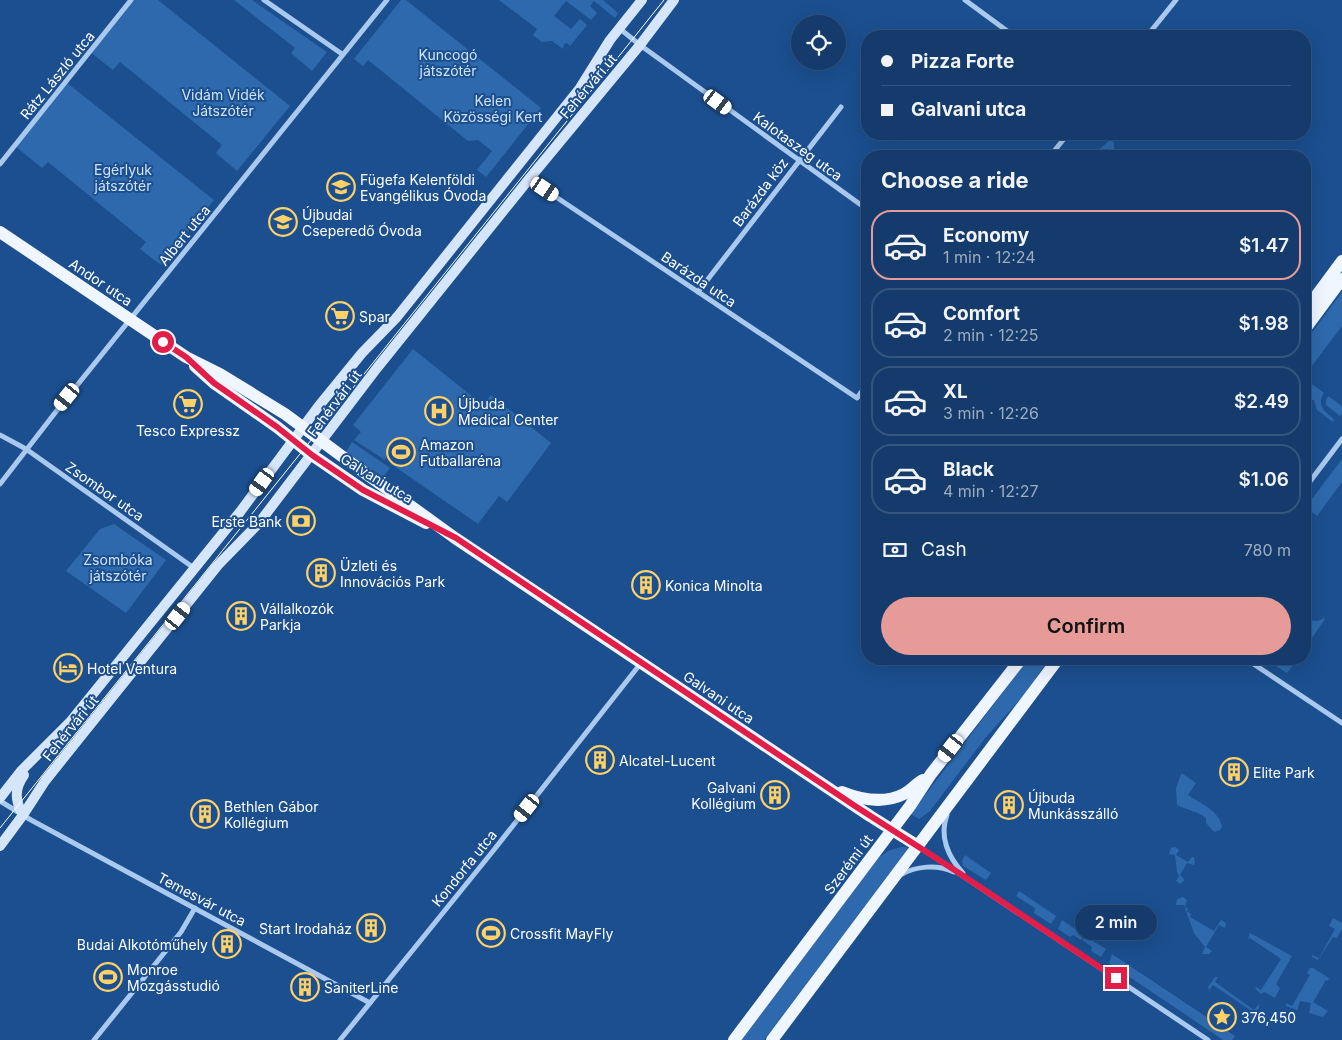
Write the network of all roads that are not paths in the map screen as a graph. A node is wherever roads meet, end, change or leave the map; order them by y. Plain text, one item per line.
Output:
1 (131, 0) edge
2 (264, 0) edge
3 (387, 0) edge
4 (642, 0) edge
5 (674, 0) edge
6 (965, 0) edge
7 (1176, 0) edge
8 (619, 28) junction
9 (1006, 30) edge
10 (1152, 30) edge
11 (640, 46) junction
12 (342, 54) junction
13 (841, 106) dead end
14 (1063, 140) edge
15 (1055, 150) edge
16 (799, 160) junction
17 (0, 164) edge
18 (528, 178) junction
19 (861, 205) edge
20 (0, 232) edge
21 (1342, 261) edge
22 (1342, 279) edge
23 (698, 292) junction
24 (1311, 302) edge
25 (130, 320) junction
26 (1311, 321) edge
27 (186, 357) junction
28 (861, 392) edge
29 (858, 396) junction
30 (861, 397) edge
31 (303, 427) junction
32 (0, 435) edge
33 (1342, 439) edge
34 (293, 440) junction
35 (322, 442) junction
36 (26, 449) junction
37 (312, 455) junction
38 (1311, 480) edge
39 (0, 484) edge
40 (456, 538) junction
41 (194, 568) junction
42 (641, 662) junction
43 (1016, 665) edge
44 (1054, 665) edge
45 (1255, 665) edge
46 (1342, 723) edge
47 (43, 750) junction
48 (931, 774) junction
49 (826, 787) junction
50 (0, 799) edge
51 (953, 799) junction
52 (23, 815) junction
53 (892, 830) junction
54 (0, 846) edge
55 (918, 846) junction
56 (968, 879) junction
57 (892, 880) junction
58 (194, 908) junction
59 (370, 1003) junction
60 (94, 1040) edge
61 (340, 1040) edge
62 (734, 1040) edge
63 (772, 1040) edge
64 (1208, 1040) edge

1 - 17 street, Rátz László utca
2 - 12 street
3 - 12 street, Albert utca
4 - 8 street, Fehérvári út
5 - 11 street, Fehérvári út
6 - 9 street
7 - 10 street
8 - 11 street, Kalotaszeg utca
8 - 31 street, Fehérvári út
11 - 16 street, Kalotaszeg utca
11 - 18 street, Fehérvári út
12 - 25 street, Albert utca
13 - 16 street, Barázda köz
14 - 15 street
16 - 19 street, Kalotaszeg utca
16 - 23 street, Barázda köz
18 - 23 street, Barázda utca
18 - 35 street, Fehérvári út
20 - 25 main road, Andor utca
21 - 24 main road
22 - 26 main road
23 - 29 street, Barázda utca
25 - 27 main road, Andor utca
25 - 36 street, Albert utca
27 - 31 main road, Andor utca
27 - 34 main road, Andor utca
28 - 29 street
29 - 30 street, Barázda utca
31 - 34 street, Fehérvári út
31 - 35 main road, Andor utca
32 - 36 street, Zsombor utca
33 - 38 street
34 - 37 main road, Andor utca
34 - 41 street, Fehérvári út
35 - 37 street, Fehérvári út
35 - 40 main road, Galvani utca
36 - 39 street, Albert utca
36 - 41 street, Zsombor utca
37 - 40 main road, Galvani utca
37 - 52 street, Fehérvári út
40 - 42 main road, Galvani utca
41 - 47 street, Fehérvári út
42 - 49 main road, Galvani utca
42 - 59 street, Kondorfa utca
43 - 48 main road, Szerémi út
44 - 51 main road
45 - 46 street
47 - 50 street, Fehérvári út
47 - 52 street
48 - 49 main road
48 - 53 main road, Szerémi út
49 - 53 main road, Galvani utca
50 - 52 street, Temesvár utca
51 - 55 main road
51 - 56 street, Galvani utca
52 - 54 street, Fehérvári út
52 - 58 street, Temesvár utca
53 - 55 main road, Galvani utca
53 - 62 main road, Szerémi út
55 - 56 street, Galvani utca
55 - 57 main road
56 - 57 street, Galvani utca
56 - 64 street, Galvani utca
57 - 63 main road
58 - 59 street, Temesvár utca
58 - 60 street
59 - 61 street, Kondorfa utca

